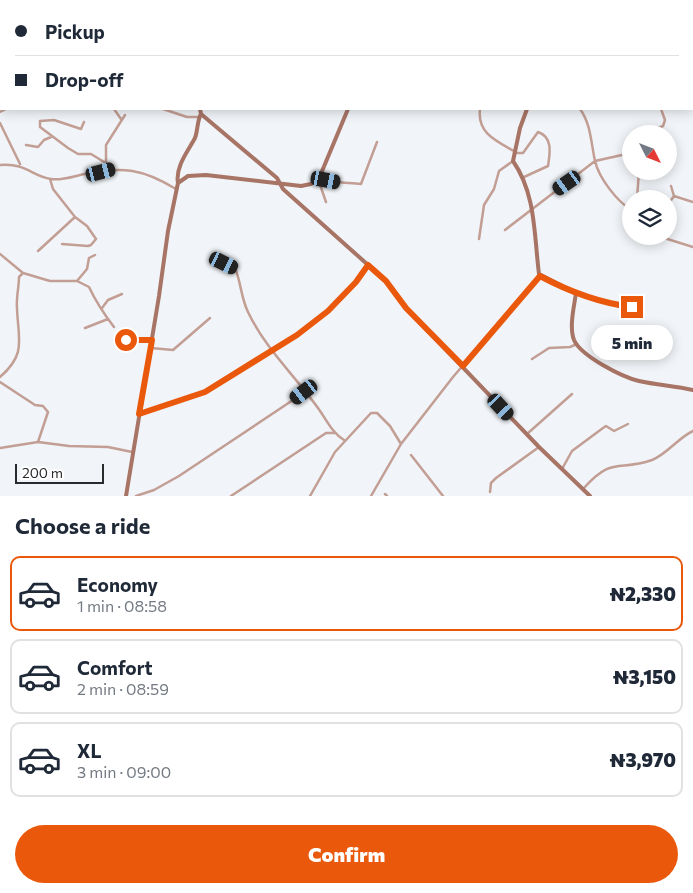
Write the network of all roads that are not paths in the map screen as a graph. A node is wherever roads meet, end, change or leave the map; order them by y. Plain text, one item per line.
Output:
1 (115, 110) edge
2 (166, 110) edge
3 (200, 110) edge
4 (348, 110) edge
5 (480, 110) edge
6 (527, 110) edge
7 (581, 110) edge
8 (661, 110) edge
9 (124, 115) dead end
10 (200, 116) junction
11 (121, 119) junction
12 (84, 122) dead end
13 (0, 123) edge
14 (663, 125) edge
15 (51, 137) junction
16 (377, 142) dead end
17 (26, 145) dead end
18 (514, 152) junction
19 (622, 155) edge
20 (513, 161) junction
21 (595, 162) junction
22 (106, 163) junction
23 (0, 165) edge
24 (21, 165) junction
25 (114, 168) junction
26 (274, 176) junction
27 (524, 177) junction
28 (319, 178) junction
29 (50, 179) junction
30 (178, 183) junction
31 (271, 183) junction
32 (280, 183) junction
33 (671, 186) dead end
34 (176, 189) junction
35 (672, 190) edge
36 (677, 197) edge
37 (622, 201) edge
38 (326, 202) dead end
39 (693, 202) edge
40 (531, 208) junction
41 (74, 217) junction
42 (505, 230) dead end
43 (479, 239) dead end
44 (677, 242) edge
45 (62, 244) dead end
46 (693, 247) edge
47 (38, 251) dead end
48 (0, 254) edge
49 (95, 255) dead end
50 (215, 260) dead end
51 (368, 265) junction
52 (23, 273) junction
53 (540, 276) junction
54 (77, 281) junction
55 (576, 293) junction
56 (122, 294) dead end
57 (632, 307) dead end
58 (102, 308) junction
59 (210, 318) dead end
60 (108, 319) junction
61 (114, 327) dead end
62 (85, 328) dead end
63 (118, 339) dead end
64 (152, 340) junction
65 (577, 344) junction
66 (151, 348) junction
67 (272, 350) junction
68 (532, 358) dead end
69 (463, 366) junction
70 (0, 378) edge
71 (0, 382) edge
72 (693, 390) edge
73 (304, 392) junction
74 (572, 394) dead end
75 (139, 414) junction
76 (628, 424) dead end
77 (693, 431) edge
78 (335, 433) junction
79 (527, 434) junction
80 (344, 440) junction
81 (38, 442) junction
82 (401, 444) junction
83 (539, 446) junction
84 (0, 448) edge
85 (132, 452) junction
86 (411, 455) dead end
87 (562, 469) junction
88 (583, 489) junction
89 (490, 492) dead end
90 (126, 496) edge
91 (136, 496) edge
92 (231, 496) edge
93 (310, 496) edge
94 (372, 496) edge
95 (443, 496) edge
96 (590, 496) edge

1 - 11 street
2 - 10 street
3 - 10 street
4 - 28 street
5 - 18 street
6 - 18 street
7 - 21 street
8 - 14 street
9 - 11 street
10 - 26 street
10 - 30 street
11 - 22 street
12 - 15 street
13 - 24 street
15 - 17 street
15 - 22 street
16 - 28 street
18 - 20 street
18 - 27 street
19 - 21 street
20 - 27 street
20 - 43 street
21 - 37 street
21 - 40 street
22 - 25 street
23 - 24 street
24 - 29 street
25 - 29 street
25 - 34 street
26 - 31 street
26 - 32 street
27 - 40 street
28 - 32 street
28 - 38 street
29 - 41 street
30 - 31 street
30 - 34 street
31 - 32 street
32 - 51 street
33 - 35 street
34 - 64 street
36 - 39 street
40 - 42 street
40 - 53 street
41 - 45 street
41 - 47 street
44 - 46 street
48 - 52 street
49 - 54 street
50 - 67 street
51 - 67 street
51 - 69 street
52 - 54 street
52 - 70 street
53 - 55 street
53 - 69 street
54 - 58 street
55 - 57 street
55 - 65 street
56 - 58 street
58 - 60 street
59 - 66 street
60 - 61 street
60 - 62 street
63 - 64 street
64 - 66 street
65 - 68 street
65 - 72 street
66 - 75 street
67 - 73 street
67 - 75 street
69 - 79 street
69 - 82 street
71 - 81 street
73 - 78 street
73 - 91 street
74 - 79 street
75 - 85 street
76 - 87 street
77 - 88 street
78 - 80 street
78 - 92 street
79 - 83 street
80 - 82 street
80 - 93 street
81 - 84 street
81 - 85 street
82 - 94 street
83 - 87 street
83 - 89 street
85 - 90 street
86 - 95 street
87 - 88 street
88 - 96 street

